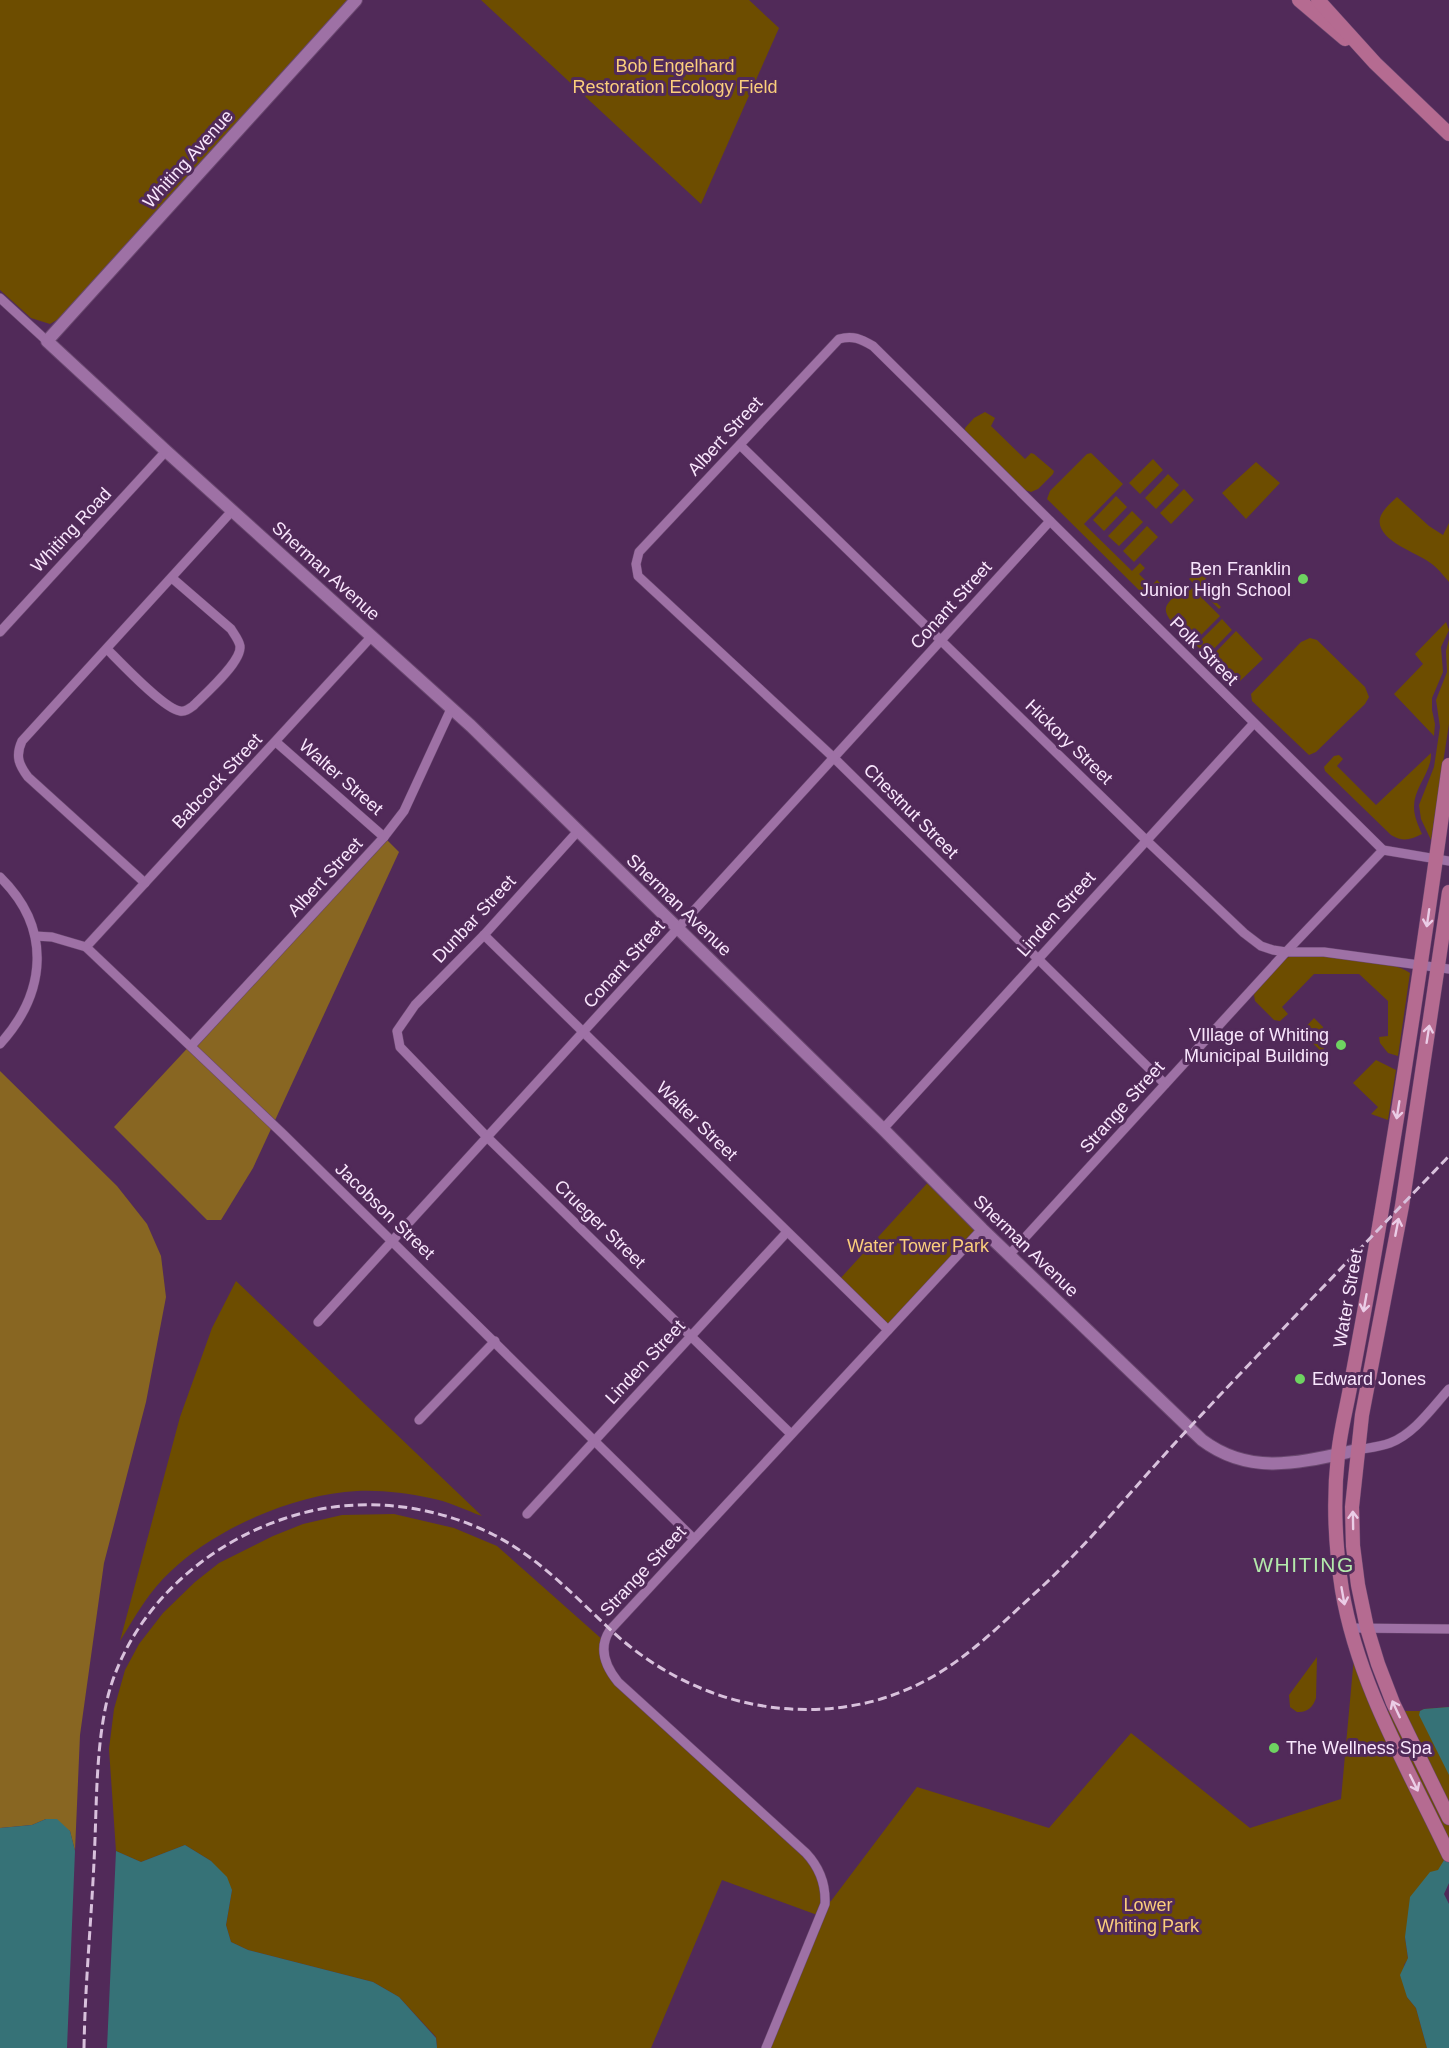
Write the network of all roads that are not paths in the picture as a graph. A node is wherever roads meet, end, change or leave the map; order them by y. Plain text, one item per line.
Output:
1 (356, 0) edge
2 (1299, 0) edge
3 (1318, 0) edge
4 (1375, 63) junction
5 (1449, 134) edge
6 (0, 298) edge
7 (846, 337) joint
8 (47, 341) junction
9 (740, 445) junction
10 (166, 452) junction
11 (232, 511) junction
12 (1050, 520) junction
13 (636, 564) joint
14 (172, 578) junction
15 (0, 632) edge
16 (372, 636) junction
17 (941, 641) junction
18 (106, 649) junction
19 (451, 709) junction
20 (1254, 723) junction
21 (276, 742) junction
22 (833, 757) junction
23 (1449, 765) edge
24 (578, 831) junction
25 (384, 837) junction
26 (1146, 840) junction
27 (1383, 850) junction
28 (1442, 861) edge
29 (0, 877) edge
30 (145, 883) junction
31 (1449, 892) edge
32 (678, 929) junction
33 (484, 935) junction
34 (35, 936) junction
35 (86, 947) junction
36 (1286, 952) junction
37 (1037, 959) junction
38 (1421, 965) junction
39 (1444, 968) edge
40 (397, 1031) joint
41 (583, 1033) junction
42 (0, 1044) edge
43 (190, 1046) junction
44 (1165, 1084) junction
45 (883, 1129) junction
46 (488, 1138) junction
47 (982, 1229) junction
48 (787, 1232) junction
49 (392, 1242) junction
50 (1009, 1255) junction
51 (318, 1322) dead end
52 (888, 1329) junction
53 (692, 1335) junction
54 (495, 1341) junction
55 (1449, 1389) edge
56 (419, 1420) dead end
57 (791, 1434) junction
58 (595, 1440) junction
59 (1357, 1450) junction
60 (1338, 1454) junction
61 (527, 1514) dead end
62 (694, 1539) junction
63 (1350, 1628) junction
64 (1367, 1628) junction
65 (1449, 1629) edge
66 (1449, 1818) edge
67 (1447, 1851) edge
68 (766, 2048) edge

1 - 8 street, Whiting Avenue
2 - 4 main road
3 - 4 main road
4 - 5 main road
6 - 8 street, Sherman Avenue
7 - 9 street, Albert Street
7 - 12 street, Polk Street
8 - 10 street, Sherman Avenue
9 - 13 street, Albert Street
9 - 17 street, Hickory Street
10 - 11 street, Sherman Avenue
10 - 15 street, Whiting Road
11 - 14 street
11 - 16 street, Sherman Avenue
12 - 17 street, Conant Street
12 - 20 street, Polk Street
13 - 22 street, Chestnut Street
14 - 18 street
14 - 18 street
16 - 19 street, Sherman Avenue
16 - 21 street, Babcock Street
17 - 22 street, Conant Street
17 - 26 street, Hickory Street
18 - 30 street
19 - 24 street, Sherman Avenue
19 - 25 street, Albert Street
20 - 26 street, Linden Street
20 - 27 street, Polk Street
21 - 25 street, Walter Street
21 - 30 street, Babcock Street
22 - 32 street, Conant Street
22 - 37 street, Chestnut Street
23 - 28 main road, Water Street
24 - 32 street, Sherman Avenue
24 - 33 street, Dunbar Street
25 - 43 street, Albert Street
26 - 36 street, Hickory Street
26 - 37 street, Linden Street
27 - 28 street
27 - 36 street, Strange Street
28 -> 38 main road, Water Street
29 - 34 street
30 - 35 street, Babcock Street
31 - 39 main road, Water Street
32 - 41 street, Conant Street
32 - 45 street, Sherman Avenue
33 - 40 street, Dunbar Street
33 - 41 street, Walter Street
34 - 35 street, Jacobson Street
34 - 42 street
35 - 43 street, Jacobson Street
36 - 38 street, Hickory Street
36 - 44 street, Strange Street
37 - 44 street, Chestnut Street
37 - 45 street, Linden Street
38 - 39 street, Hickory Street
38 -> 60 main road, Water Street
59 -> 39 main road, Water Street
40 - 46 street, Crueger Street
41 - 46 street, Conant Street
41 - 48 street, Walter Street
43 - 49 street, Jacobson Street
44 - 50 street, Strange Street
45 - 47 street, Sherman Avenue
46 - 49 street, Conant Street
46 - 53 street, Crueger Street
47 - 50 street, Sherman Avenue
47 - 52 street, Strange Street
48 - 52 street, Walter Street
48 - 53 street, Linden Street
49 - 51 street, Conant Street
49 - 54 street, Jacobson Street
50 - 60 street, Sherman Avenue
52 - 57 street, Strange Street
53 - 57 street, Crueger Street
53 - 58 street, Linden Street
54 - 56 street
54 - 58 street, Jacobson Street
55 - 59 street
57 - 62 street, Strange Street
58 - 61 street, Linden Street
58 - 62 street, Jacobson Street
59 - 60 street, Sherman Avenue
64 -> 59 main road, Water Street
60 -> 63 main road, Water Street
62 - 68 street, Strange Street
63 - 64 street
63 -> 67 main road, Water Street
64 - 65 street
66 -> 64 main road, Water Street

